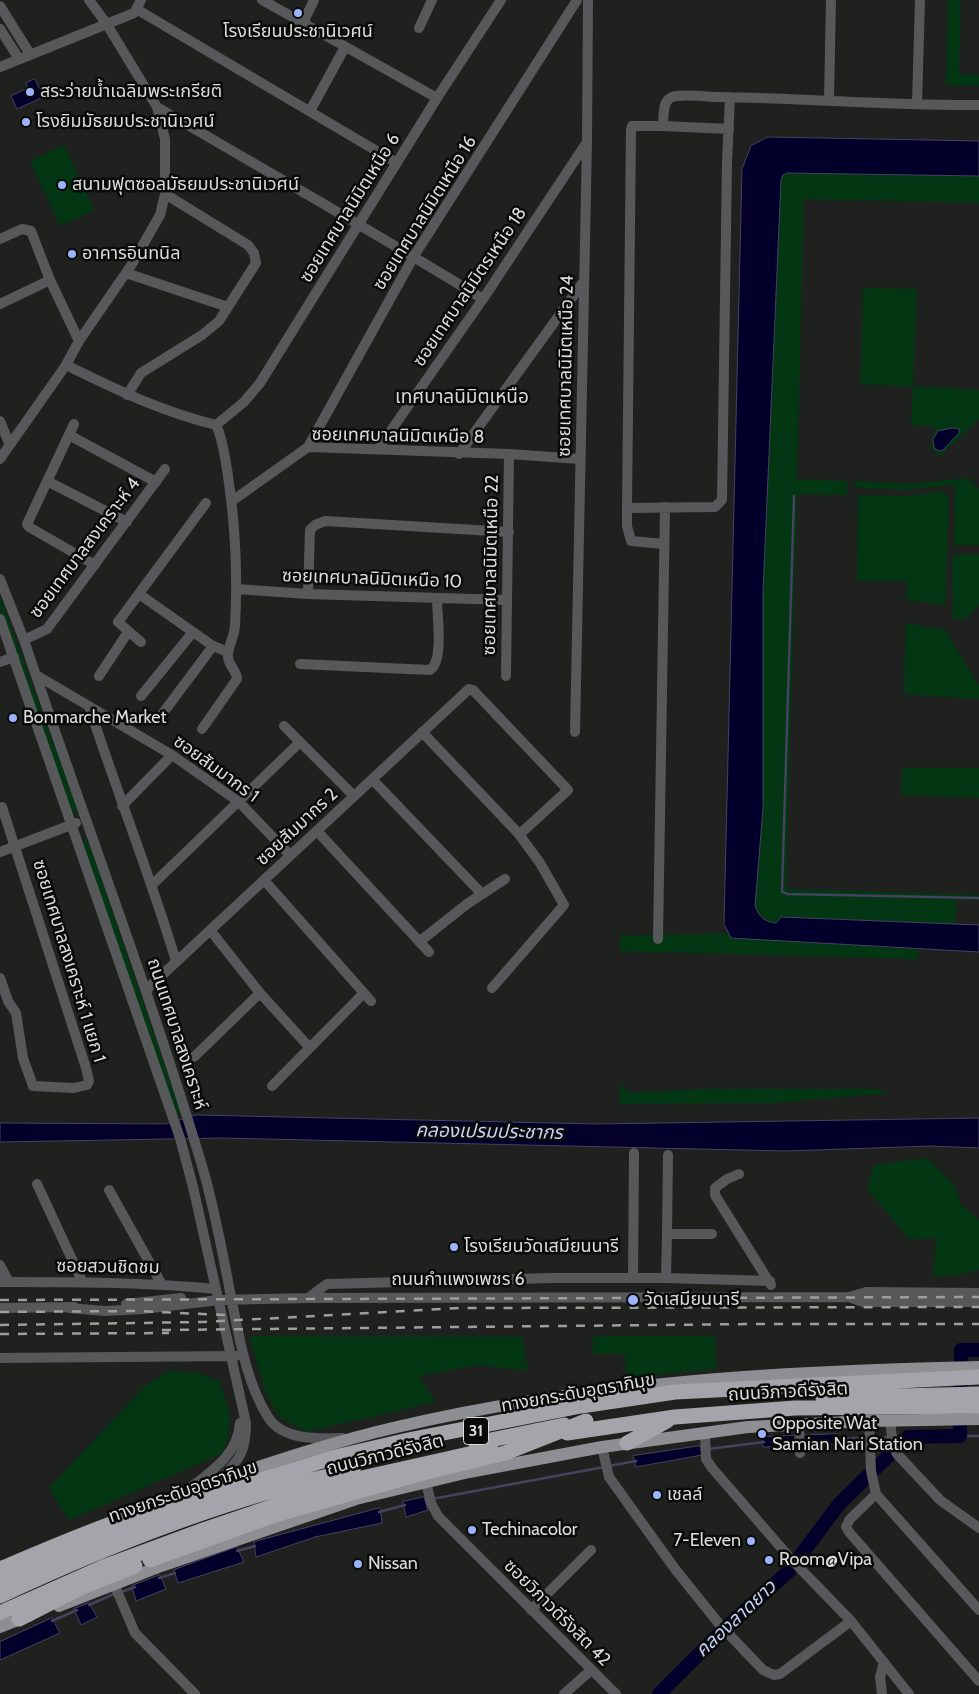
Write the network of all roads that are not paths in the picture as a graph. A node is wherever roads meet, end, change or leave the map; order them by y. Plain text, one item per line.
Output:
1 (89, 0) edge
2 (262, 0) edge
3 (314, 0) edge
4 (432, 0) edge
5 (501, 0) edge
6 (577, 0) edge
7 (588, 0) edge
8 (830, 0) edge
9 (920, 0) edge
10 (140, 5) edge
11 (0, 6) edge
12 (106, 23) junction
13 (303, 23) junction
14 (419, 28) dead end
15 (0, 29) edge
16 (345, 47) junction
17 (30, 54) junction
18 (19, 59) junction
19 (0, 67) edge
20 (730, 97) junction
21 (436, 98) junction
22 (829, 99) junction
23 (917, 103) junction
24 (979, 106) edge
25 (157, 107) junction
26 (310, 111) junction
27 (663, 126) junction
28 (729, 129) junction
29 (588, 142) junction
30 (397, 163) junction
31 (165, 194) junction
32 (358, 226) junction
33 (0, 240) edge
34 (414, 256) junction
35 (126, 273) junction
36 (50, 280) junction
37 (584, 281) junction
38 (483, 299) junction
39 (0, 304) edge
40 (228, 307) junction
41 (79, 341) junction
42 (66, 365) junction
43 (127, 395) junction
44 (0, 421) edge
45 (74, 424) dead end
46 (216, 425) junction
47 (68, 435) junction
48 (9, 443) junction
49 (308, 447) junction
50 (378, 449) junction
51 (459, 454) junction
52 (509, 454) junction
53 (0, 459) edge
54 (580, 459) junction
55 (165, 469) dead end
56 (47, 481) junction
57 (156, 482) junction
58 (232, 501) junction
59 (206, 503) dead end
60 (665, 507) junction
61 (627, 508) junction
62 (127, 522) junction
63 (509, 532) junction
64 (664, 544) junction
65 (95, 565) junction
66 (0, 579) edge
67 (236, 590) junction
68 (139, 594) junction
69 (308, 594) junction
70 (437, 599) junction
71 (506, 600) junction
72 (0, 619) edge
73 (128, 632) junction
74 (193, 632) junction
75 (24, 640) junction
76 (141, 642) dead end
77 (213, 646) junction
78 (228, 652) junction
79 (14, 658) junction
80 (0, 662) edge
81 (300, 664) dead end
82 (36, 675) junction
83 (99, 676) dead end
84 (506, 676) dead end
85 (141, 696) dead end
86 (89, 706) junction
87 (163, 714) dead end
88 (284, 726) dead end
89 (202, 729) dead end
90 (422, 732) junction
91 (575, 732) dead end
92 (300, 742) junction
93 (172, 755) junction
94 (372, 779) junction
95 (354, 796) junction
96 (239, 802) junction
97 (122, 806) junction
98 (2, 807) dead end
99 (84, 820) junction
100 (72, 825) junction
101 (317, 831) junction
102 (518, 834) junction
103 (16, 846) junction
104 (0, 852) edge
105 (290, 855) junction
106 (506, 878) dead end
107 (264, 880) junction
108 (152, 885) junction
109 (482, 894) junction
110 (210, 930) junction
111 (658, 939) dead end
112 (419, 942) junction
113 (429, 952) dead end
114 (176, 961) junction
115 (0, 978) edge
116 (492, 988) dead end
117 (146, 990) junction
118 (260, 993) junction
119 (309, 1047) junction
120 (194, 1057) dead end
121 (272, 1086) dead end
122 (634, 1153) dead end
123 (668, 1155) dead end
124 (739, 1174) dead end
125 (37, 1184) dead end
126 (109, 1190) dead end
127 (667, 1234) junction
128 (712, 1234) dead end
129 (0, 1265) edge
130 (633, 1278) junction
131 (666, 1278) junction
132 (82, 1281) junction
133 (5, 1282) edge
134 (770, 1282) junction
135 (161, 1284) junction
136 (979, 1293) edge
137 (217, 1294) junction
138 (772, 1297) junction
139 (849, 1297) junction
140 (308, 1298) junction
141 (232, 1299) junction
142 (979, 1302) edge
143 (0, 1308) edge
144 (244, 1354) junction
145 (231, 1356) junction
146 (0, 1358) edge
147 (969, 1374) edge
148 (979, 1394) edge
149 (241, 1399) junction
150 (968, 1413) edge
151 (675, 1417) junction
152 (869, 1420) junction
153 (586, 1421) junction
154 (890, 1426) junction
155 (799, 1427) junction
156 (355, 1438) junction
157 (705, 1438) junction
158 (627, 1443) junction
159 (800, 1452) dead end
160 (603, 1453) junction
161 (220, 1480) junction
162 (426, 1482) junction
163 (248, 1487) junction
164 (188, 1490) junction
165 (876, 1494) junction
166 (303, 1497) junction
167 (349, 1502) junction
168 (979, 1528) edge
169 (591, 1550) dead end
170 (0, 1562) edge
171 (0, 1569) edge
172 (0, 1584) edge
173 (116, 1587) junction
174 (0, 1596) edge
175 (531, 1610) junction
176 (979, 1610) edge
177 (0, 1613) edge
178 (19, 1619) junction
179 (851, 1621) junction
180 (0, 1627) edge
181 (884, 1662) junction
182 (591, 1670) junction
183 (979, 1681) edge
184 (195, 1694) edge
185 (564, 1694) edge
186 (616, 1694) edge
187 (882, 1694) edge
188 (909, 1694) edge

1 - 12 street
2 - 13 street
3 - 13 street
4 - 14 street
5 - 21 street, ซอยเทศบาลนิมิตเหนือ 6
6 - 34 street, ซอยเทศบาลนิมิตเหนือ 16
7 - 29 street, ซอยเทศบาลนิมิตเหนือ 24
8 - 22 street
9 - 23 street
10 - 12 street
10 - 26 street
11 - 17 street
12 - 17 street
12 - 25 street
13 - 16 street
15 - 18 street
16 - 21 street
16 - 26 street
17 - 18 street
18 - 19 street
20 - 22 street
20 - 27 street
20 - 28 street
21 - 30 street, ซอยเทศบาลนิมิตเหนือ 6
22 - 23 street
23 - 24 street
25 - 31 street
25 - 32 street
26 - 30 street
27 - 28 street
27 - 61 street
28 - 60 street
29 - 37 street, ซอยเทศบาลนิมิตเหนือ 24
29 - 38 street, ซอยเทศบาลนิมิตรเหนือ 18
30 - 32 street, ซอยเทศบาลนิมิตเหนือ 6
31 - 35 street
31 - 40 street
32 - 34 street
32 - 46 street, ซอยเทศบาลนิมิตเหนือ 6
33 - 36 street
34 - 38 street
34 - 49 street, ซอยเทศบาลนิมิตเหนือ 16
35 - 40 street
35 - 41 street
36 - 39 street
36 - 41 street
37 - 51 street
37 - 54 street, ซอยเทศบาลนิมิตเหนือ 24
38 - 50 street, ซอยเทศบาลนิมิตรเหนือ 18
40 - 43 street
41 - 42 street
42 - 43 street
42 - 48 street
43 - 46 street
44 - 48 street
45 - 47 street
46 - 58 street
47 - 56 street
47 - 57 street
48 - 53 street
49 - 50 street, ซอยเทศบาลนิมิตเหนือ 8
49 - 58 street, ซอยเทศบาลนิมิตเหนือ 8
50 - 51 street, ซอยเทศบาลนิมิตเหนือ 8
51 - 52 street, ซอยเทศบาลนิมิตเหนือ 8
52 - 54 street, ซอยเทศบาลนิมิตเหนือ 8
52 - 63 street, ซอยเทศบาลนิมิตเหนือ 22
54 - 91 street, ซอยเทศบาลนิมิตเหนือ 24
55 - 57 street, ซอยเทศบาลสงเคราะห์ 4
56 - 62 street
56 - 65 street
57 - 62 street, ซอยเทศบาลสงเคราะห์ 4
58 - 67 street
59 - 68 street
60 - 61 street
60 - 64 street
61 - 64 street
62 - 65 street, ซอยเทศบาลสงเคราะห์ 4
63 - 69 street
63 - 71 street, ซอยเทศบาลนิมิตเหนือ 22
64 - 111 street
65 - 75 street, ซอยเทศบาลสงเคราะห์ 4
66 - 75 street, ถนนเทศบาลสงเคราะห์
67 - 69 street, ซอยเทศบาลนิมิตเหนือ 10
67 - 78 street
68 - 73 street
68 - 74 street
69 - 70 street, ซอยเทศบาลนิมิตเหนือ 10
70 - 71 street, ซอยเทศบาลนิมิตเหนือ 10
70 - 81 street
71 - 84 street, ซอยเทศบาลนิมิตเหนือ 22
72 - 79 street, ถนนเทศบาลสงเคราะห์
73 - 76 street
73 - 83 street
74 - 77 street
74 - 85 street
75 - 82 street, ถนนเทศบาลสงเคราะห์
77 - 78 street
77 - 87 street
78 - 89 street
79 - 80 street
79 - 100 street, ถนนเทศบาลสงเคราะห์
82 - 86 street, ซอยสัมมากร 1
82 - 99 street, ถนนเทศบาลสงเคราะห์
86 - 93 street, ซอยสัมมากร 1
86 - 97 street
88 - 92 street
90 - 94 street, ซอยสัมมากร 2
90 - 102 street
90 - 102 street, ซอยสัมมากร 2
92 - 95 street
92 - 96 street
93 - 96 street, ซอยสัมมากร 1
93 - 97 street
94 - 95 street, ซอยสัมมากร 2
94 - 109 street
95 - 101 street, ซอยสัมมากร 2
96 - 105 street, ซอยสัมมากร 1
96 - 108 street
97 - 108 street
98 - 103 street
99 - 100 street
99 - 117 street, ถนนเทศบาลสงเคราะห์
100 - 103 street
100 - 137 street, ถนนเทศบาลสงเคราะห์
101 - 105 street, ซอยสัมมากร 2
101 - 112 street
102 - 116 street
103 - 104 street
103 - 115 street, ซอยเทศบาลสงเคราะห์ 1 แยก 1
105 - 107 street, ซอยสัมมากร 2
106 - 109 street
107 - 110 street, ซอยสัมมากร 2
107 - 119 street
108 - 114 street
109 - 112 street
110 - 114 street, ซอยสัมมากร 2
110 - 118 street
112 - 113 street
114 - 117 street, ซอยสัมมากร 2
117 - 141 street, ถนนเทศบาลสงเคราะห์
118 - 119 street
118 - 120 street
119 - 121 street
122 - 130 street
123 - 127 street
124 - 134 street
125 - 132 street
126 - 135 street
127 - 128 street
127 - 131 street
129 - 133 street
130 - 131 street
130 - 140 street
131 - 134 street
132 - 133 street, ซอยสวนชิดชม
132 - 135 street, ซอยสวนชิดชม
134 - 138 street
135 - 137 street, ซอยสวนชิดชม
136 - 139 street, ถนนกำแพงเพชร 6
137 - 141 street, ถนนกำแพงเพชร 6
137 - 143 street, ถนนกำแพงเพชร 6
137 - 145 street, ถนนเทศบาลสงเคราะห์
138 - 139 street, ถนนกำแพงเพชร 6
138 - 140 street, ถนนกำแพงเพชร 6
139 - 142 street, ถนนกำแพงเพชร 6
140 - 141 street, ถนนกำแพงเพชร 6
141 - 144 street, ถนนเทศบาลสงเคราะห์
144 - 145 street
144 - 156 street, ถนนเทศบาลสงเคราะห์
145 - 146 street
145 - 149 street, ถนนเทศบาลสงเคราะห์
147 - 156 main road, ถนนวิภาวดีรังสิต / 31
147 - 163 highway, ทางยกระดับอุตราภิมุข / 31
147 - 172 highway, ถนนวิภาวดีรังสิต / 31
148 - 153 highway, ทางยกระดับอุตราภิมุข / 31
149 - 161 street, ถนนเทศบาลสงเคราะห์
149 - 164 street
150 - 151 highway, ถนนวิภาวดีรังสิต / 31
150 - 154 main road, ถนนวิภาวดีรังสิต / 31
151 - 158 highway
151 - 166 highway, ถนนวิภาวดีรังสิต / 31
152 - 154 main road, ถนนวิภาวดีรังสิต / 31
152 - 155 main road, ถนนวิภาวดีรังสิต / 31
152 - 165 street
153 - 174 highway, ทางยกระดับอุตราภิมุข / 31, bridge
153 - 178 highway, bridge
154 - 168 street
155 - 157 main road, ถนนวิภาวดีรังสิต / 31
155 - 159 street
156 - 161 main road, ถนนวิภาวดีรังสิต / 31
157 - 158 main road, ถนนวิภาวดีรังสิต / 31
157 - 179 street
158 - 160 main road, ถนนวิภาวดีรังสิต / 31
160 - 162 main road, ถนนวิภาวดีรังสิต / 31
160 - 179 street
161 - 164 main road, ถนนวิภาวดีรังสิต / 31
162 - 167 main road, ถนนวิภาวดีรังสิต / 31
162 - 175 street, ซอยวิภาวดีรังสิต 42
163 - 171 highway, bridge
163 - 172 highway, ทางยกระดับอุตราภิมุข / 31, bridge
164 - 170 main road, ถนนวิภาวดีรังสิต / 31
165 - 176 street
165 - 183 street
166 - 167 highway
166 - 177 highway, ถนนวิภาวดีรังสิต / 31
167 - 173 main road, ถนนวิภาวดีรังสิต / 31
169 - 175 street
173 - 178 main road, ถนนวิภาวดีรังสิต / 31
173 - 184 street
175 - 182 street, ซอยวิภาวดีรังสิต 42
178 - 180 main road, ถนนวิภาวดีรังสิต / 31
179 - 181 street
181 - 187 street
181 - 188 street
182 - 185 street
182 - 186 street, ซอยวิภาวดีรังสิต 42

